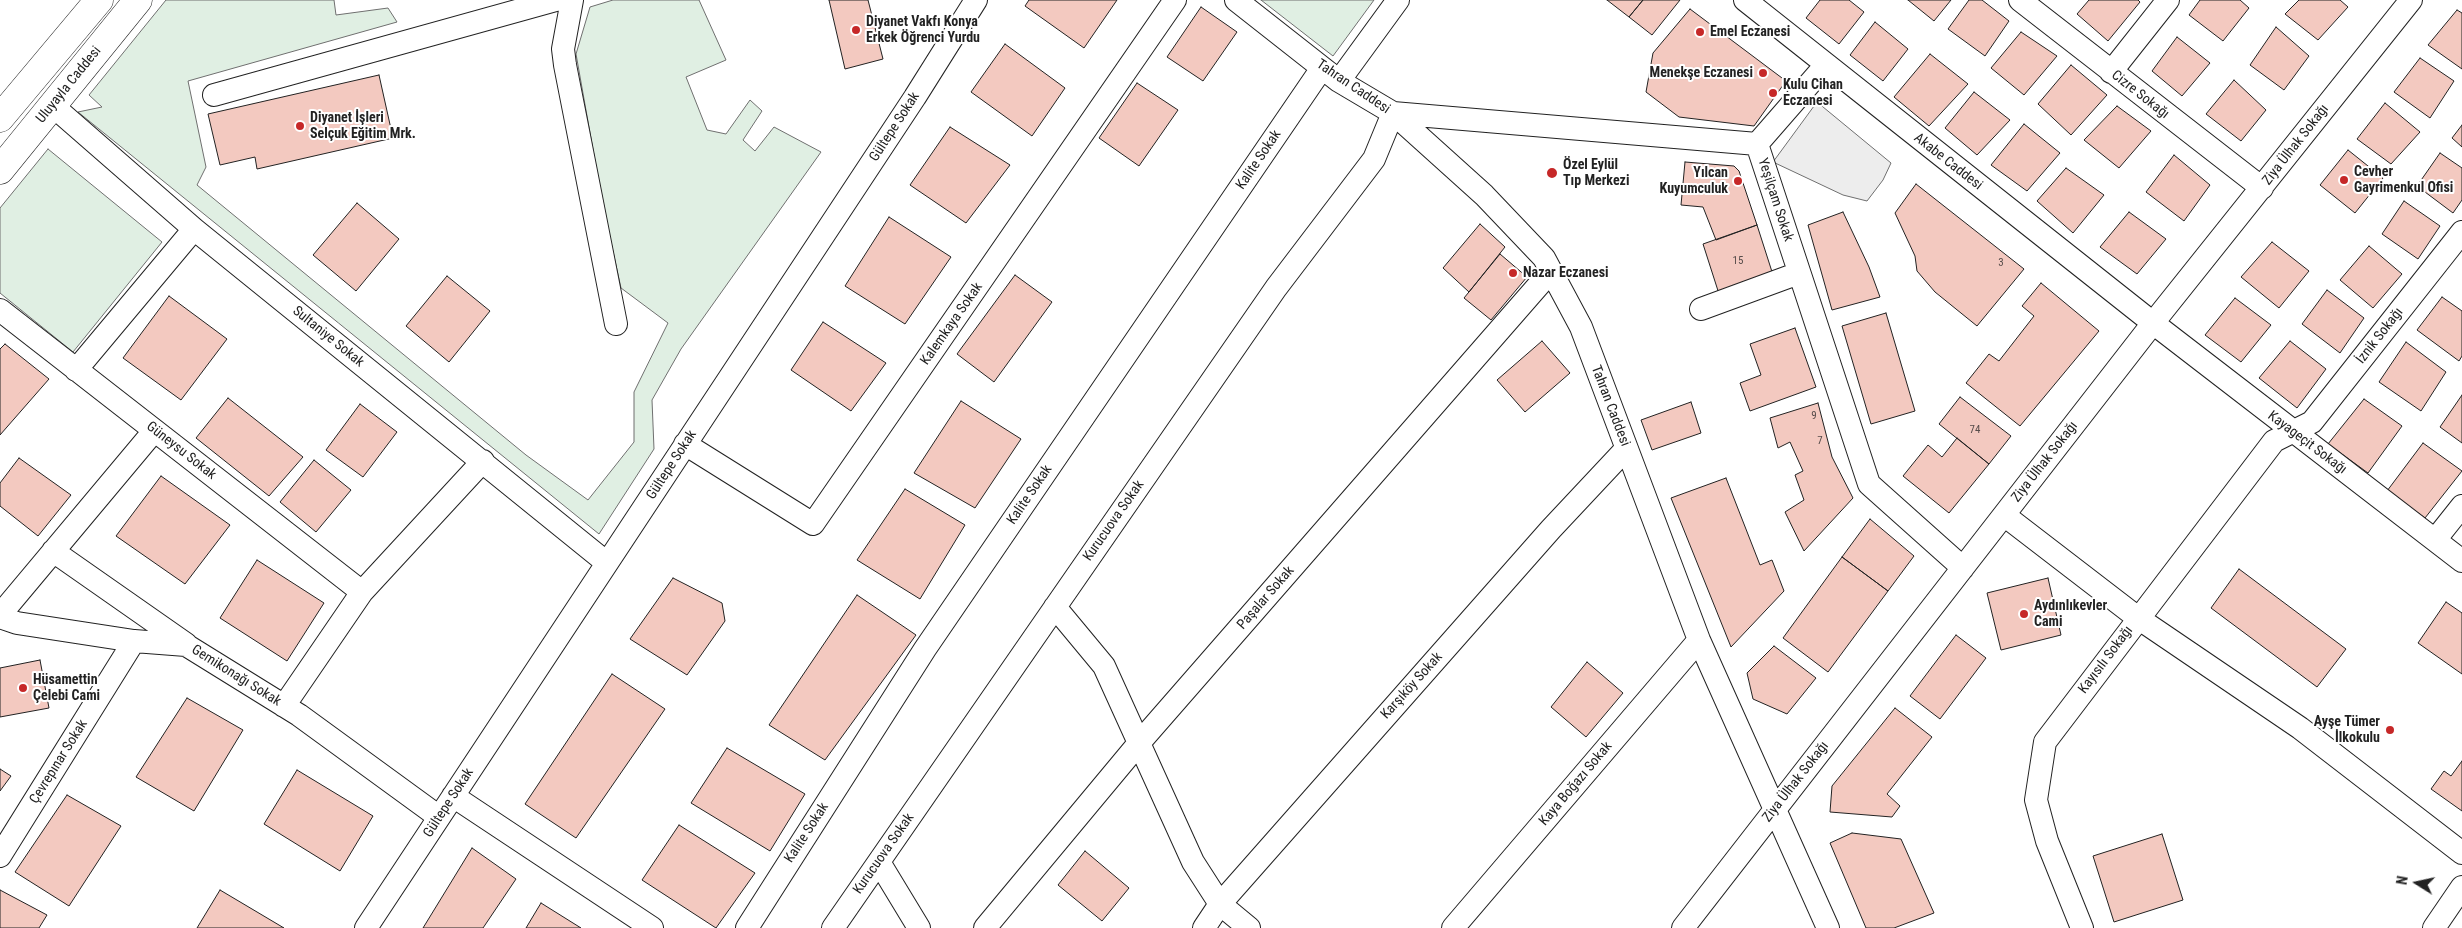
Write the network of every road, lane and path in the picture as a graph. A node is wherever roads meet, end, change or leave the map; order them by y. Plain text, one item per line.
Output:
1 (99, 0) edge
2 (138, 0) edge
3 (556, 0) edge
4 (572, 0) edge
5 (976, 0) edge
6 (1175, 0) edge
7 (1236, 0) edge
8 (1398, 0) edge
9 (1745, 0) edge
10 (2020, 0) edge
11 (2168, 0) edge
12 (2411, 0) edge
13 (1825, 66) junction
14 (2111, 72) junction
15 (1331, 74) junction
16 (214, 96) dead end
17 (53, 106) junction
18 (1392, 113) junction
19 (0, 118) edge
20 (1757, 144) junction
21 (0, 170) edge
22 (2262, 188) junction
23 (194, 229) junction
24 (2462, 232) edge
25 (1551, 271) junction
26 (1799, 273) junction
27 (1702, 309) dead end
28 (0, 310) edge
29 (2153, 323) junction
30 (616, 324) dead end
31 (76, 370) junction
32 (154, 430) junction
33 (2292, 432) junction
34 (686, 444) junction
35 (1626, 449) junction
36 (483, 460) junction
37 (2462, 506) edge
38 (2004, 515) junction
39 (2435, 540) junction
40 (53, 551) junction
41 (2462, 562) edge
42 (607, 563) junction
43 (1963, 568) junction
44 (362, 592) junction
45 (1055, 607) junction
46 (0, 616) edge
47 (2138, 618) junction
48 (1699, 640) junction
49 (134, 642) junction
50 (186, 645) junction
51 (284, 706) junction
52 (1139, 742) junction
53 (453, 796) junction
54 (1776, 808) junction
55 (439, 817) junction
56 (2462, 853) edge
57 (0, 856) edge
58 (880, 862) junction
59 (2462, 887) edge
60 (1220, 904) junction
61 (366, 928) edge
62 (652, 928) edge
63 (747, 928) edge
64 (833, 928) edge
65 (919, 928) edge
66 (985, 928) edge
67 (1204, 928) edge
68 (1249, 928) edge
69 (1454, 928) edge
70 (1683, 928) edge
71 (1828, 928) edge
72 (2082, 928) edge
73 (2434, 928) edge

1 - 19 main road
2 - 17 main road, Uluyayla Caddesi
3 - 16 street
4 - 30 street
5 - 34 street, Gültepe Sokak
6 - 34 street, Kalemkaya Sokak
7 - 15 street, Tahran Caddesi
8 - 15 street, Kalite Sokak
9 - 13 street, Akabe Caddesi
10 - 14 street, Cizre Sokağı
11 - 14 street
12 - 22 street, Ziya Ülhak Sokağı
13 - 20 street
13 - 29 street, Akabe Caddesi
14 - 22 street, Cizre Sokağı
15 - 18 street, Tahran Caddesi
15 - 63 street, Kalite Sokak
17 - 21 main road, Uluyayla Caddesi
17 - 23 street, Sultaniye Sokak
18 - 20 street, Yeşilçam Sokak
18 - 25 street, Tahran Caddesi
18 - 45 street, Kurucuova Sokak
20 - 26 street, Yeşilçam Sokak
22 - 29 street, Ziya Ülhak Sokağı
23 - 31 street
23 - 36 street, Sultaniye Sokak
24 - 33 street, İznik Sokağı
25 - 35 street, Tahran Caddesi
25 - 52 street, Paşalar Sokak
26 - 27 street
26 - 43 street, Yeşilçam Sokak
28 - 31 street, Güneysu Sokak
29 - 33 street, Kayageçit Sokağı
29 - 38 street, Ziya Ülhak Sokağı
31 - 32 street, Güneysu Sokak
32 - 40 street
32 - 44 street, Güneysu Sokak
33 - 39 street, Kayageçit Sokağı
33 - 47 street, Kayısılı Sokağı
34 - 42 street, Gültepe Sokak
35 - 48 street, Tahran Caddesi
35 - 60 street, Karşıköy Sokak
36 - 42 street, Sultaniye Sokak
36 - 44 street
37 - 39 street
38 - 43 street, Ziya Ülhak Sokağı
38 - 47 street
39 - 41 street, Kayageçit Sokağı
40 - 46 street
40 - 50 street
42 - 53 street, Gültepe Sokak
43 - 54 street, Ziya Ülhak Sokağı
44 - 51 street
45 - 52 street
45 - 58 street, Kurucuova Sokak
46 - 49 street, Gemikonağı Sokak
47 - 56 street
47 - 72 street, Kayısılı Sokağı
48 - 54 street, Tahran Caddesi
48 - 69 street, Kaya Boğazı Sokak
49 - 50 street, Gemikonağı Sokak
49 - 57 street, Çevrepınar Sokak
50 - 51 street, Gemikonağı Sokak
51 - 55 street, Gemikonağı Sokak
52 - 60 street
52 - 66 street, Paşalar Sokak
53 - 55 street, Gültepe Sokak
53 - 62 street
54 - 70 street, Ziya Ülhak Sokağı
54 - 71 street, Tahran Caddesi
55 - 61 street, Gültepe Sokak
58 - 64 street, Kurucuova Sokak
58 - 65 street
59 - 73 street
60 - 67 street, Karşıköy Sokak
60 - 68 street

